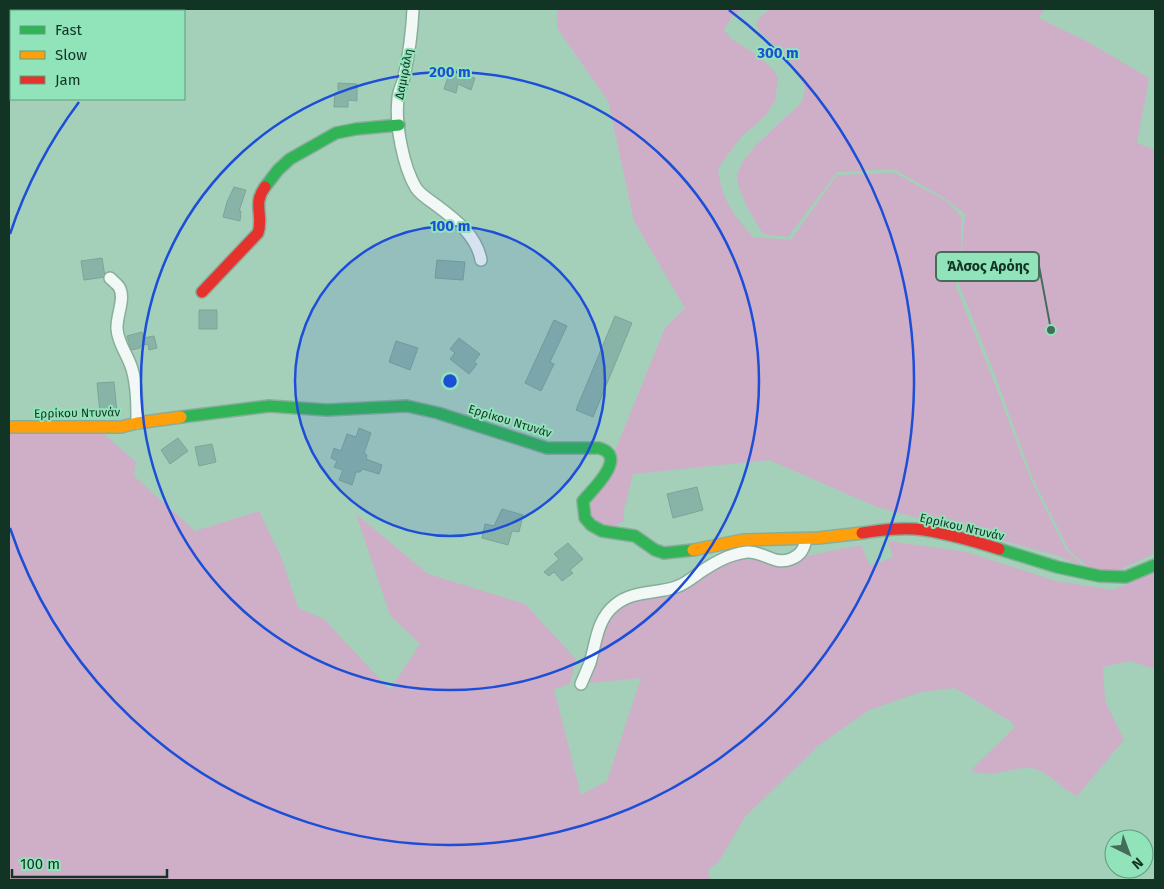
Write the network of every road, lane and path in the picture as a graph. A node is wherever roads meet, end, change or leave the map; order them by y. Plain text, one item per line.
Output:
1 (413, 9) edge
2 (399, 125) junction
3 (481, 260) dead end
4 (110, 278) dead end
5 (202, 292) dead end
6 (137, 423) junction
7 (9, 428) edge
8 (806, 539) junction
9 (1155, 565) edge
10 (582, 684) dead end

1 - 2 street, Δαμιράλη
2 - 3 street, Δαμιράλη
2 - 5 street
4 - 6 street
6 - 7 street, Ερρίκου Ντυνάν
6 - 8 street, Ερρίκου Ντυνάν
8 - 9 street, Ερρίκου Ντυνάν
8 - 10 street

